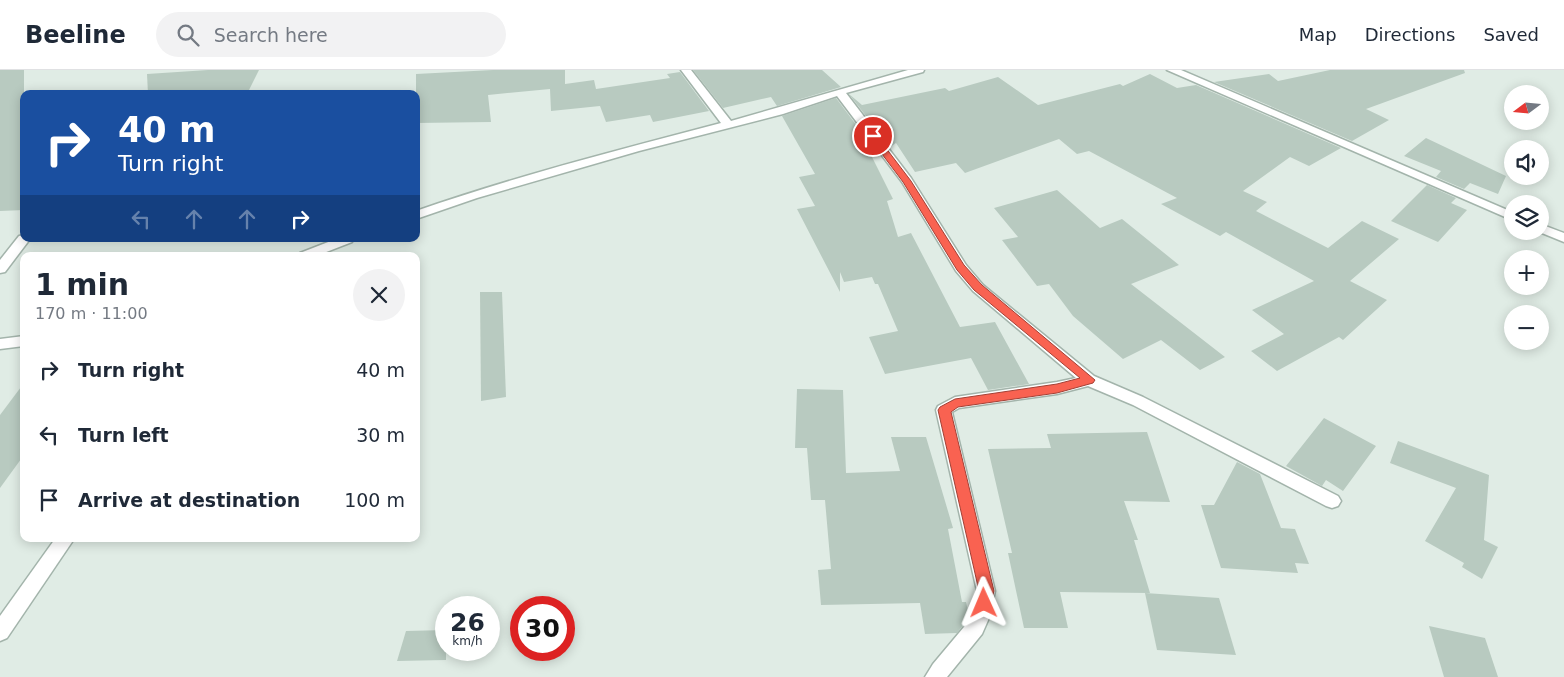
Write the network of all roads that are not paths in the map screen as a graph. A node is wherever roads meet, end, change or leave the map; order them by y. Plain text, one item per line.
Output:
1 (686, 70) edge
2 (920, 70) edge
3 (1172, 70) edge
4 (839, 92) junction
5 (729, 126) junction
6 (420, 213) edge
7 (1504, 213) edge
8 (1549, 232) edge
9 (1564, 238) edge
10 (22, 242) edge
11 (340, 242) edge
12 (315, 252) edge
13 (0, 269) edge
14 (20, 342) edge
15 (0, 344) edge
16 (1089, 380) junction
17 (1332, 500) dead end
18 (63, 542) edge
19 (0, 632) edge
20 (936, 677) edge

1 - 5 street
2 - 4 street
3 - 7 street
4 - 5 street
4 - 16 street
5 - 6 street
8 - 9 street
10 - 13 street
11 - 12 street
14 - 15 street
16 - 17 street
16 - 20 street
18 - 19 street

